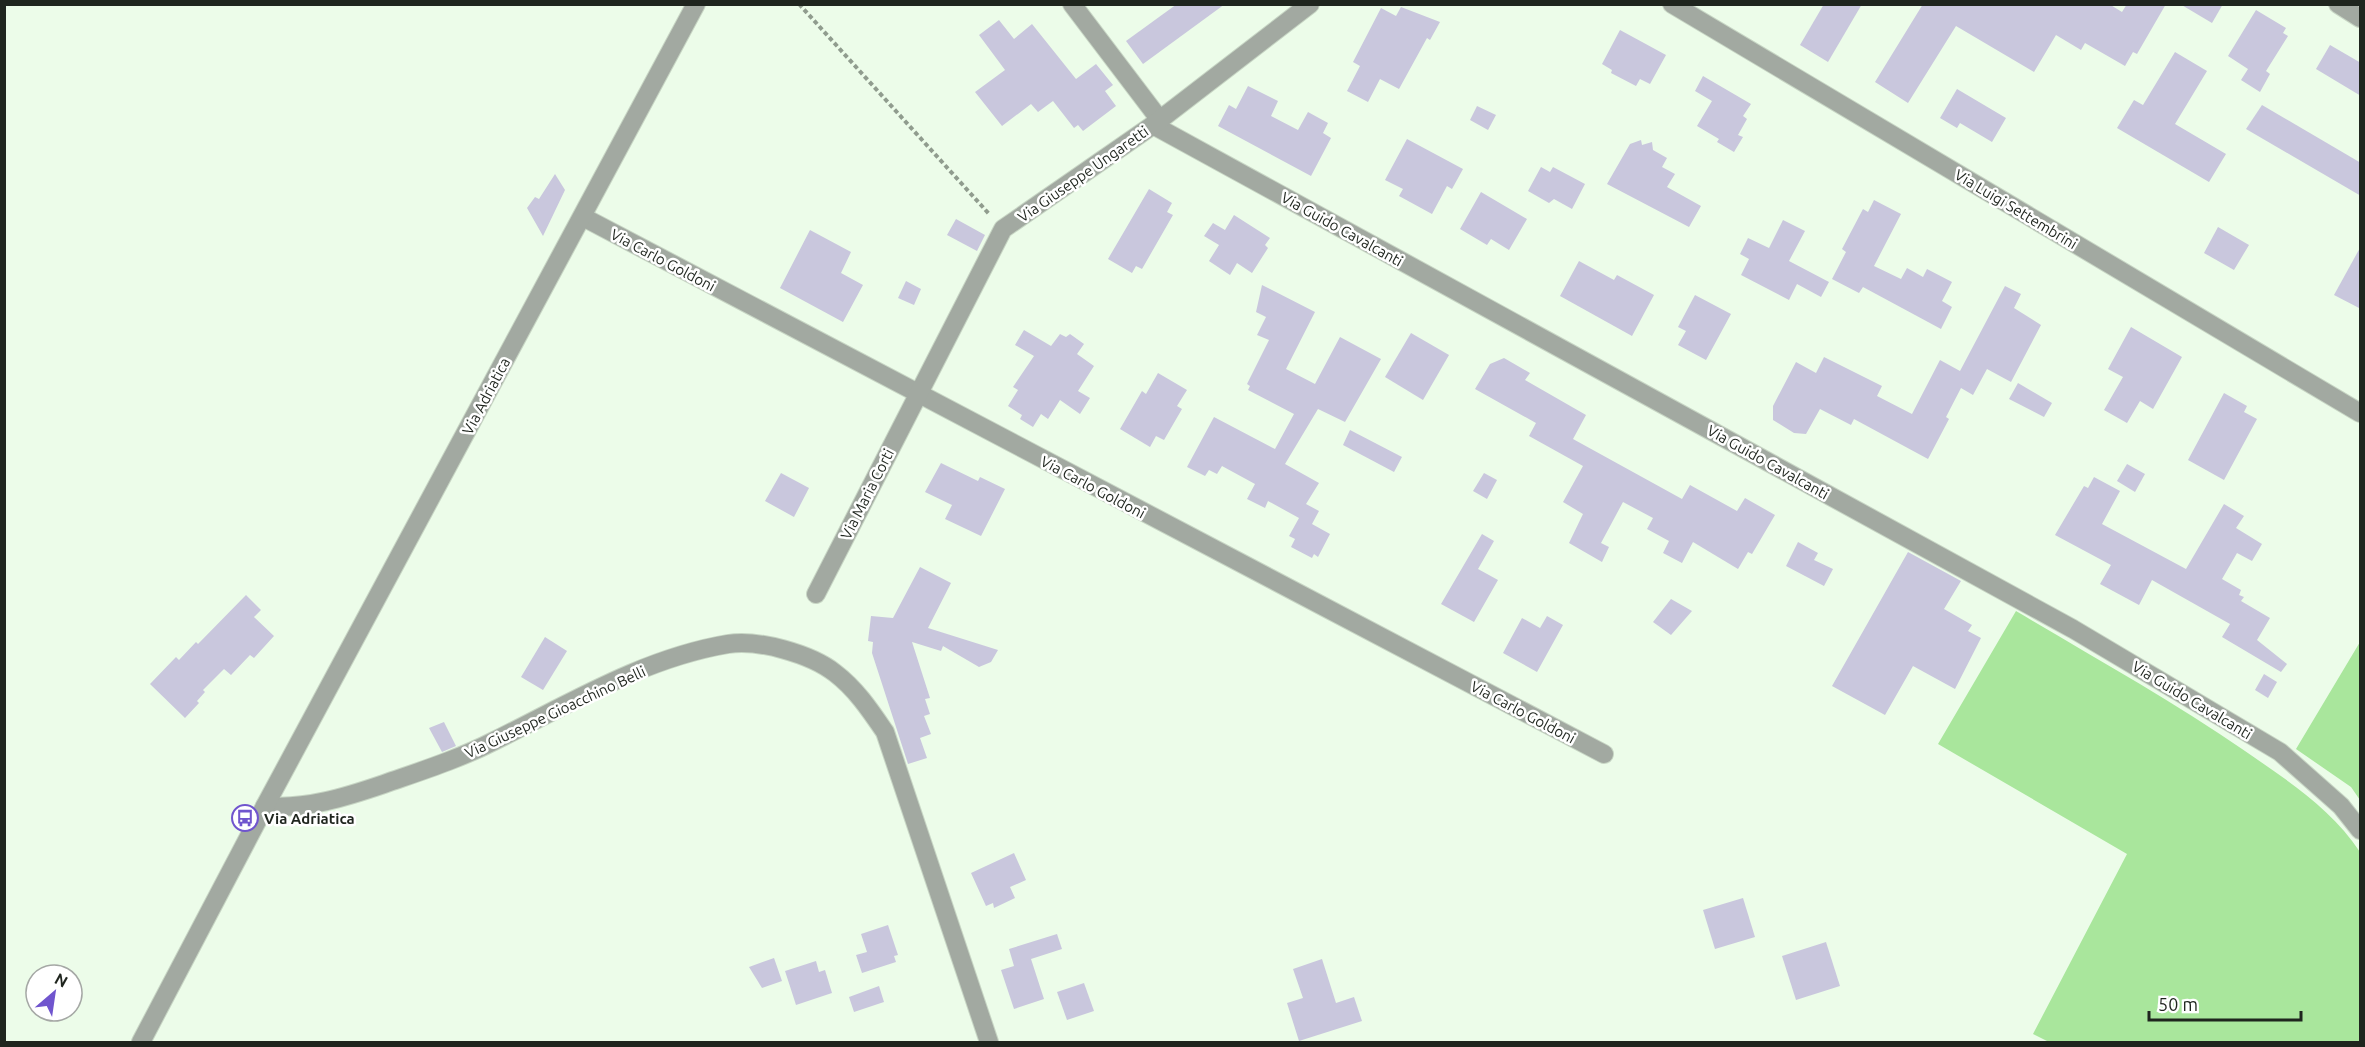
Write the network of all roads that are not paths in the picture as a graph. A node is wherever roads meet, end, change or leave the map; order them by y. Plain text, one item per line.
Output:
1 (1072, 4) edge
2 (1310, 4) edge
3 (1672, 4) edge
4 (2337, 4) edge
5 (692, 9) edge
6 (2361, 18) edge
7 (1156, 123) junction
8 (583, 217) junction
9 (917, 395) junction
10 (2361, 413) edge
11 (816, 594) dead end
12 (1604, 754) dead end
13 (265, 806) junction
14 (2361, 830) edge
15 (141, 1042) edge
16 (989, 1042) edge

1 - 7 street
2 - 7 street, Via Giuseppe Ungaretti
3 - 10 street, Via Luigi Settembrini
4 - 6 street
5 - 8 street, Via Adriatica
7 - 9 street, Via Giuseppe Ungaretti
7 - 14 street, Via Guido Cavalcanti
8 - 9 street, Via Carlo Goldoni
8 - 13 street, Via Adriatica
9 - 11 street, Via Maria Corti
9 - 12 street, Via Carlo Goldoni
13 - 15 street, Via Adriatica
13 - 16 street, Via Giuseppe Gioacchino Belli

